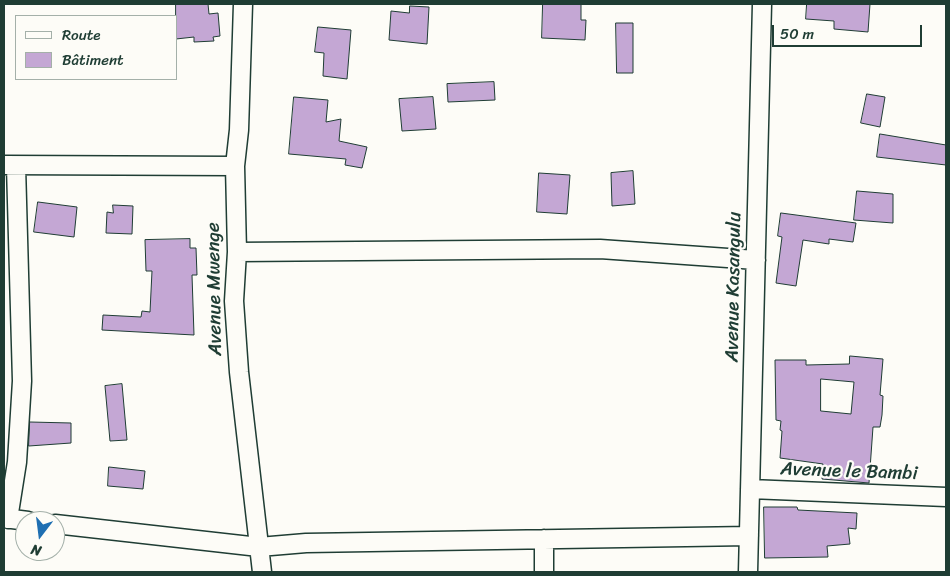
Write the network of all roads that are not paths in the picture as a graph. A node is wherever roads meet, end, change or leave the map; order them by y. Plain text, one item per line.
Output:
1 (243, 4) edge
2 (762, 4) edge
3 (10, 165) edge
4 (235, 166) junction
5 (237, 252) junction
6 (756, 260) junction
7 (750, 489) junction
8 (946, 497) edge
9 (6, 519) edge
10 (65, 525) edge
11 (749, 536) junction
12 (544, 539) junction
13 (260, 546) junction
14 (262, 572) edge
15 (544, 572) edge
16 (748, 572) edge

1 - 4 street, Avenue Mwenge
2 - 6 street, Avenue Kasangulu
3 - 4 street
3 - 9 street
4 - 5 street, Avenue Mwenge
5 - 6 street
5 - 13 street, Avenue Mwenge
6 - 7 street, Avenue Kasangulu
7 - 8 street, Avenue le Bambi
7 - 11 street, Avenue Kasangulu
10 - 13 street
11 - 12 street
11 - 16 street, Avenue Kasangulu
12 - 13 street
12 - 15 street
13 - 14 street, Avenue Mwenge

